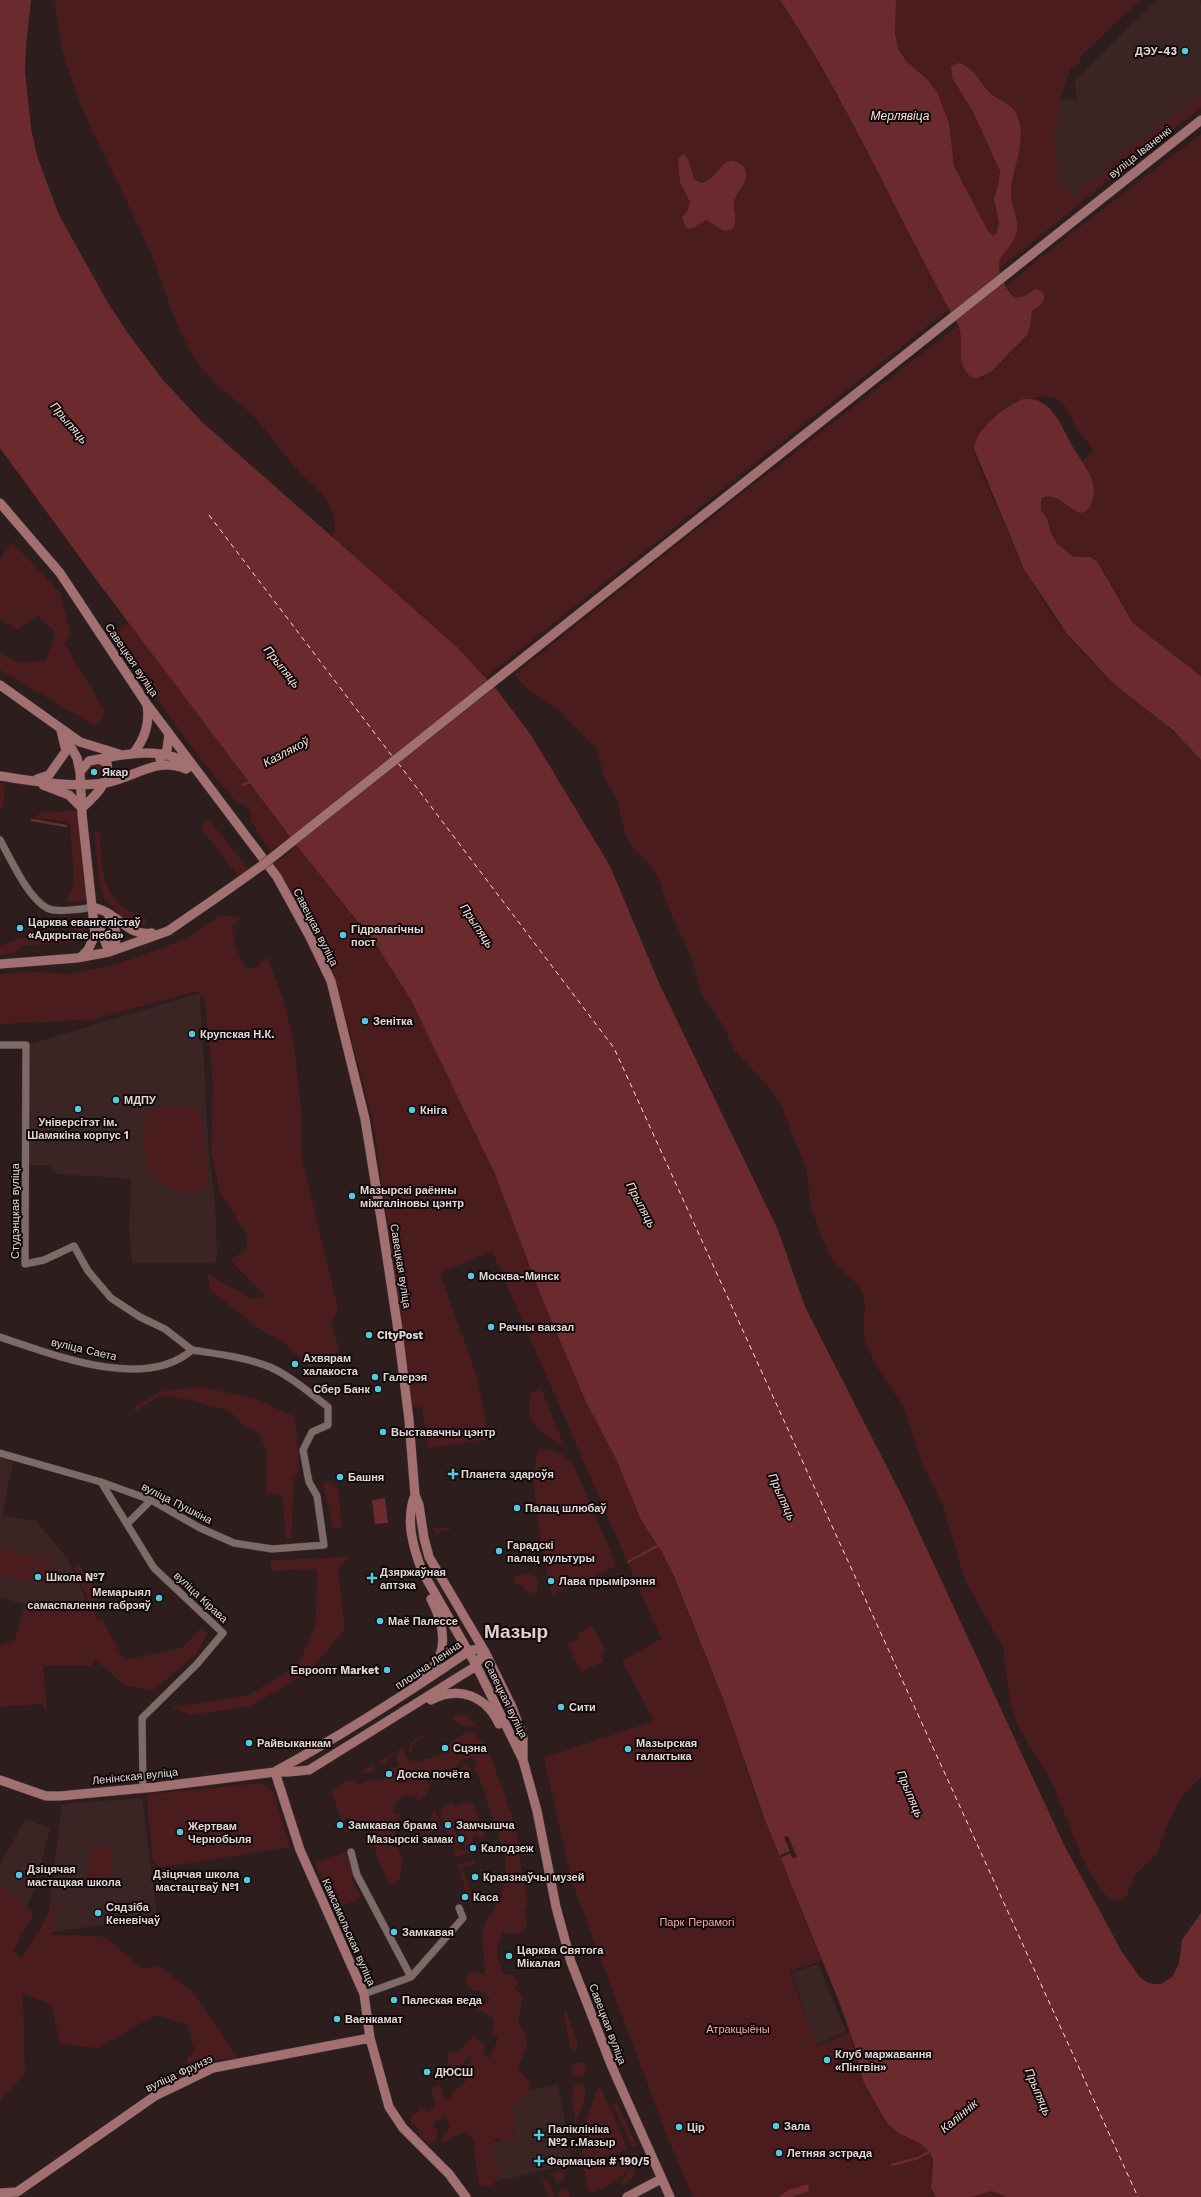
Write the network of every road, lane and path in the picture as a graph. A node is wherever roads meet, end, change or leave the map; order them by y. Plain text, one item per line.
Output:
1 (1201, 120) edge
2 (0, 503) edge
3 (0, 685) edge
4 (146, 703) junction
5 (61, 730) junction
6 (169, 733) junction
7 (129, 755) junction
8 (163, 755) junction
9 (99, 759) junction
10 (153, 766) junction
11 (80, 772) junction
12 (0, 776) edge
13 (30, 781) junction
14 (205, 781) junction
15 (105, 783) junction
16 (80, 784) junction
17 (82, 808) junction
18 (0, 840) edge
19 (93, 907) junction
20 (107, 912) junction
21 (168, 931) junction
22 (109, 952) junction
23 (82, 957) junction
24 (0, 964) edge
25 (0, 1045) edge
26 (0, 1337) edge
27 (192, 1350) junction
28 (0, 1453) edge
29 (101, 1482) junction
30 (415, 1495) junction
31 (151, 1500) junction
32 (128, 1523) junction
33 (422, 1571) junction
34 (469, 1651) junction
35 (485, 1652) junction
36 (476, 1665) junction
37 (383, 1708) junction
38 (361, 1737) junction
39 (512, 1740) junction
40 (523, 1760) junction
41 (275, 1772) junction
42 (0, 1780) edge
43 (143, 1787) junction
44 (351, 1852) dead end
45 (459, 1908) dead end
46 (411, 1977) junction
47 (364, 1994) junction
48 (370, 2038) junction
49 (661, 2179) junction
50 (0, 2193) edge
51 (17, 2195) edge
52 (466, 2197) edge
53 (627, 2197) edge
54 (670, 2197) edge

1 - 21 main road, вуліца Іваненкі, bridge
2 - 4 main road, Савецкая вуліца
3 - 5 main road
4 - 6 main road, Савецкая вуліца
4 - 7 main road
5 - 7 main road
5 - 11 main road
5 - 13 main road
6 - 8 main road
6 - 14 main road, Савецкая вуліца
7 - 8 main road
7 - 9 main road
8 - 10 main road
8 - 14 main road
9 - 11 main road
9 - 15 main road
10 - 14 main road
10 - 15 main road
11 - 16 main road
12 - 13 main road
13 - 16 main road
13 - 17 main road
14 - 30 main road, Савецкая вуліца
15 - 16 main road
15 - 17 main road
16 - 17 main road
17 - 19 main road
18 - 19 street
19 - 20 main road
19 - 22 main road
19 - 23 main road
20 - 21 main road
20 - 22 main road
21 - 22 main road
22 - 23 main road
23 - 24 main road
25 - 27 street, Студэнцкая вуліца
26 - 27 street, вуліца Саета
27 - 31 street, вуліца Пушкіна
28 - 29 street, вуліца Пушкіна
29 - 31 street, вуліца Пушкіна
29 - 32 street, вуліца Кірава
30 - 33 main road, Савецкая вуліца
30 - 35 main road, Савецкая вуліца
31 - 32 street
32 - 43 street, вуліца Кірава
33 - 34 main road, Савецкая вуліца
33 - 37 main road
34 - 35 main road, плошча Леніна
34 - 36 main road, Савецкая вуліца
34 - 37 main road, плошча Леніна
35 - 36 main road
35 - 40 main road, Савецкая вуліца
36 - 38 main road
36 - 39 main road, Савецкая вуліца
37 - 41 main road, плошча Леніна
38 - 39 main road
38 - 41 main road
39 - 40 main road, Савецкая вуліца
40 - 49 main road, Савецкая вуліца
41 - 43 main road, Ленінская вуліца
41 - 47 main road, Камсамольская вуліца
42 - 43 main road, Ленінская вуліца
44 - 46 street
45 - 46 street
46 - 47 street
47 - 48 main road, Камсамольская вуліца
48 - 51 main road, вуліца Фрунзэ
48 - 52 main road, Камсамольская вуліца
49 - 53 main road
49 - 54 main road, Савецкая вуліца
50 - 51 main road, вуліца Фрунзэ

